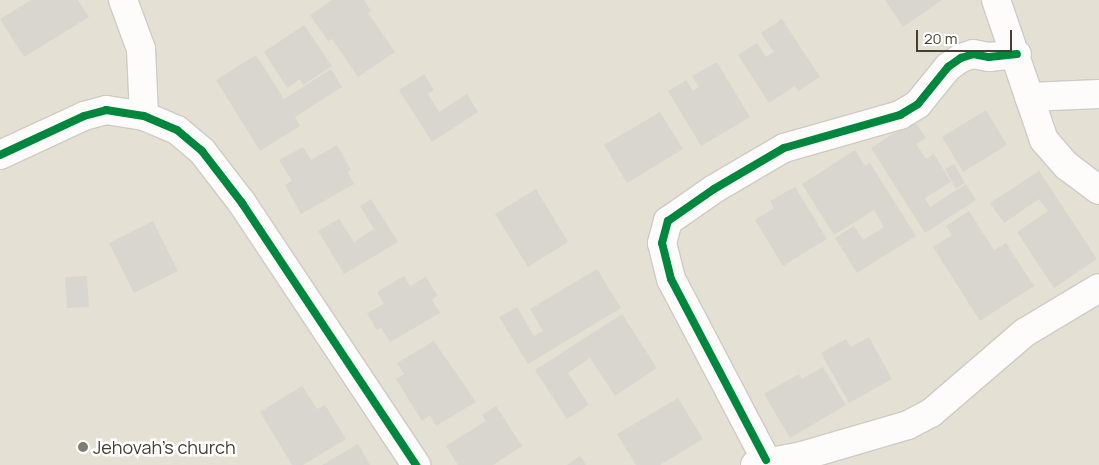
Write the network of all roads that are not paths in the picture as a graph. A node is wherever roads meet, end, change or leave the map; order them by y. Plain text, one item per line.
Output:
1 (123, 0) edge
2 (996, 0) edge
3 (1017, 54) junction
4 (1099, 94) edge
5 (1029, 97) junction
6 (144, 116) junction
7 (0, 155) edge
8 (1099, 190) edge
9 (1099, 288) edge
10 (761, 463) edge
11 (416, 465) edge

1 - 6 street
2 - 3 street
3 - 5 street
3 - 10 street
4 - 5 street
5 - 8 street
6 - 7 street
6 - 11 street
9 - 10 street

